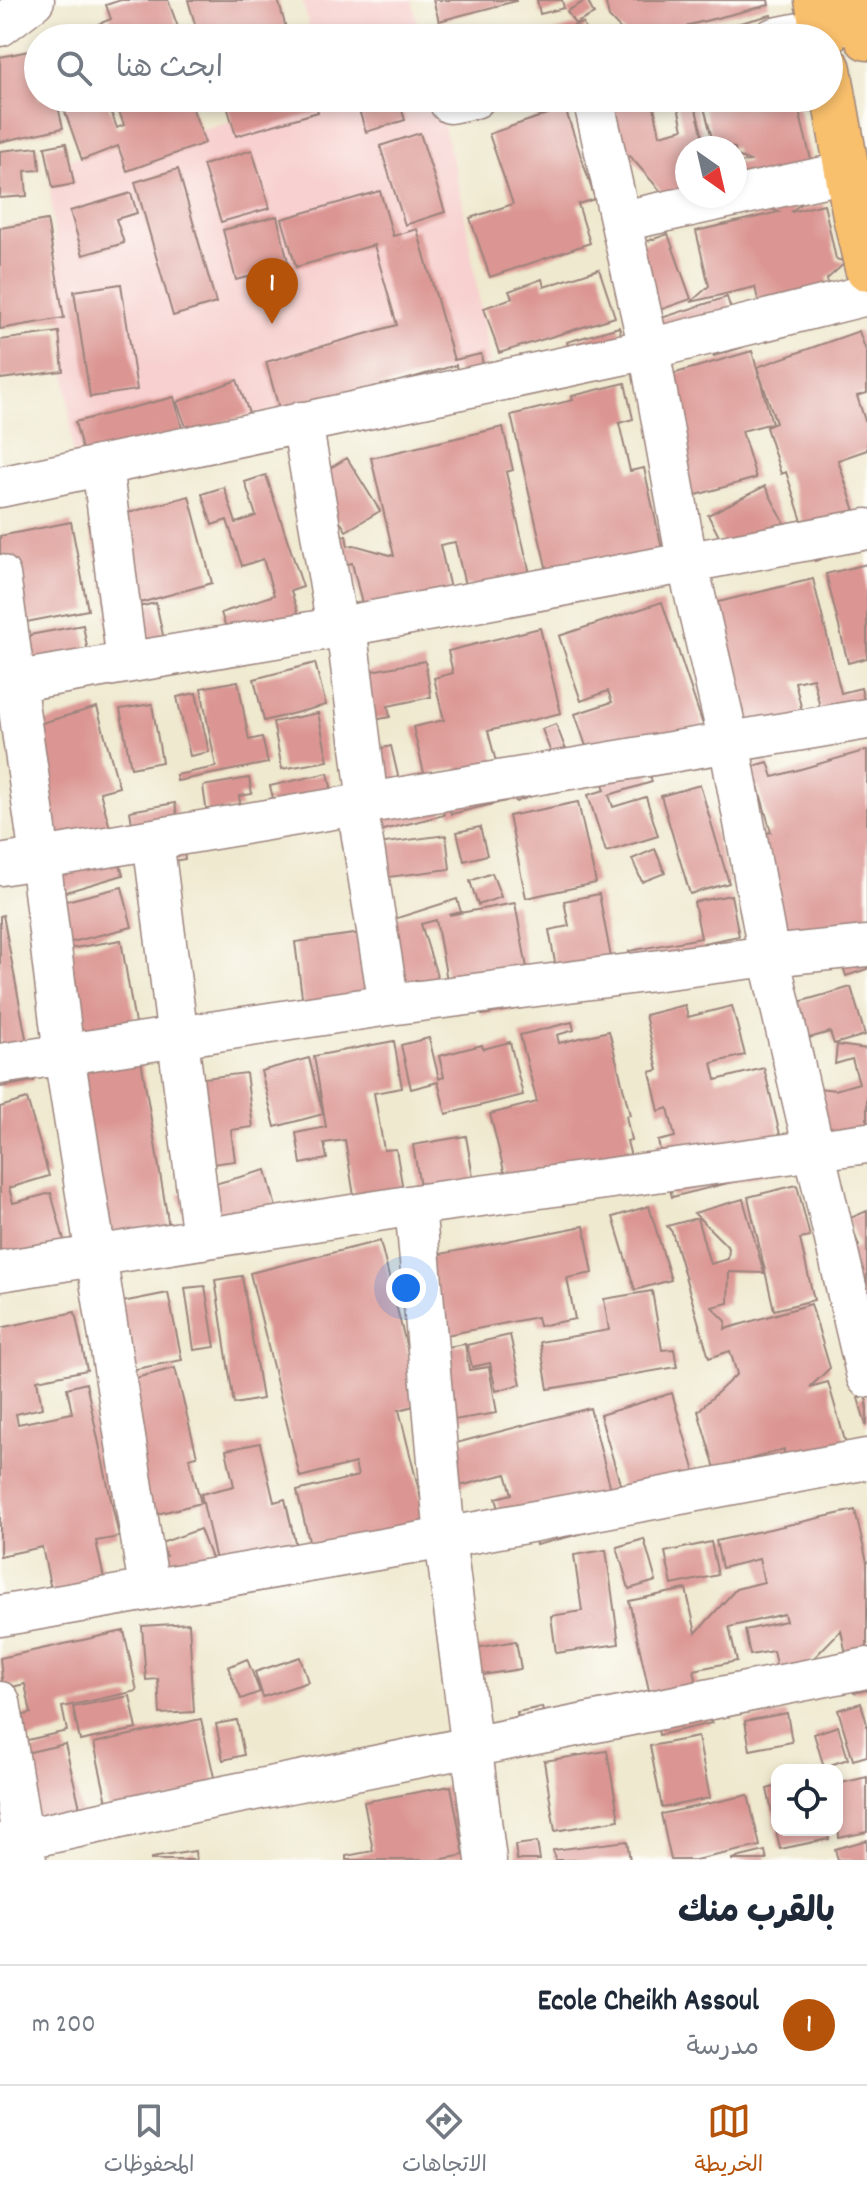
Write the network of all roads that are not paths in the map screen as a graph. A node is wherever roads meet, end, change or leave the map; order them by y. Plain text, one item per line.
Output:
1 (844, 26) edge
2 (596, 112) edge
3 (847, 172) junction
4 (861, 214) edge
5 (622, 221) junction
6 (867, 268) edge
7 (867, 295) edge
8 (649, 349) junction
9 (302, 422) junction
10 (102, 465) junction
11 (0, 487) edge
12 (867, 529) edge
13 (687, 561) junction
14 (0, 575) edge
15 (341, 626) junction
16 (127, 662) junction
17 (8, 683) edge
18 (867, 719) edge
19 (729, 742) junction
20 (362, 804) junction
21 (153, 839) junction
22 (40, 858) junction
23 (0, 865) edge
24 (867, 946) edge
25 (769, 956) junction
26 (389, 1005) junction
27 (176, 1036) junction
28 (64, 1055) junction
29 (0, 1064) edge
30 (867, 1143) edge
31 (813, 1150) junction
32 (415, 1205) junction
33 (203, 1239) junction
34 (94, 1256) junction
35 (0, 1271) edge
36 (867, 1377) edge
37 (867, 1459) edge
38 (445, 1538) junction
39 (149, 1588) junction
40 (0, 1616) edge
41 (867, 1668) edge
42 (0, 1702) edge
43 (472, 1747) junction
44 (16, 1848) edge
45 (486, 1860) edge

1 - 3 main road
2 - 5 street
3 - 4 main road
3 - 5 street
4 - 6 main road
5 - 8 street
7 - 8 street
8 - 9 street
8 - 13 street
9 - 10 street
9 - 15 street
10 - 11 street
10 - 16 street
12 - 13 street
13 - 15 street
13 - 19 street
14 - 17 street
15 - 16 street
15 - 20 street
16 - 17 street
17 - 22 street
18 - 19 street
19 - 20 street
19 - 25 street
20 - 21 street
20 - 26 street
21 - 22 street
21 - 27 street
22 - 23 street
22 - 28 street
24 - 25 street
25 - 26 street
25 - 31 street
26 - 27 street
27 - 28 street
27 - 33 street
28 - 29 street
28 - 34 street
30 - 31 street
31 - 32 street
31 - 36 street
32 - 33 street
32 - 38 street
33 - 34 street
34 - 35 street
34 - 39 street
37 - 38 street
38 - 39 street
38 - 43 street
39 - 40 street
41 - 43 street
42 - 44 street
43 - 44 street
43 - 45 street

